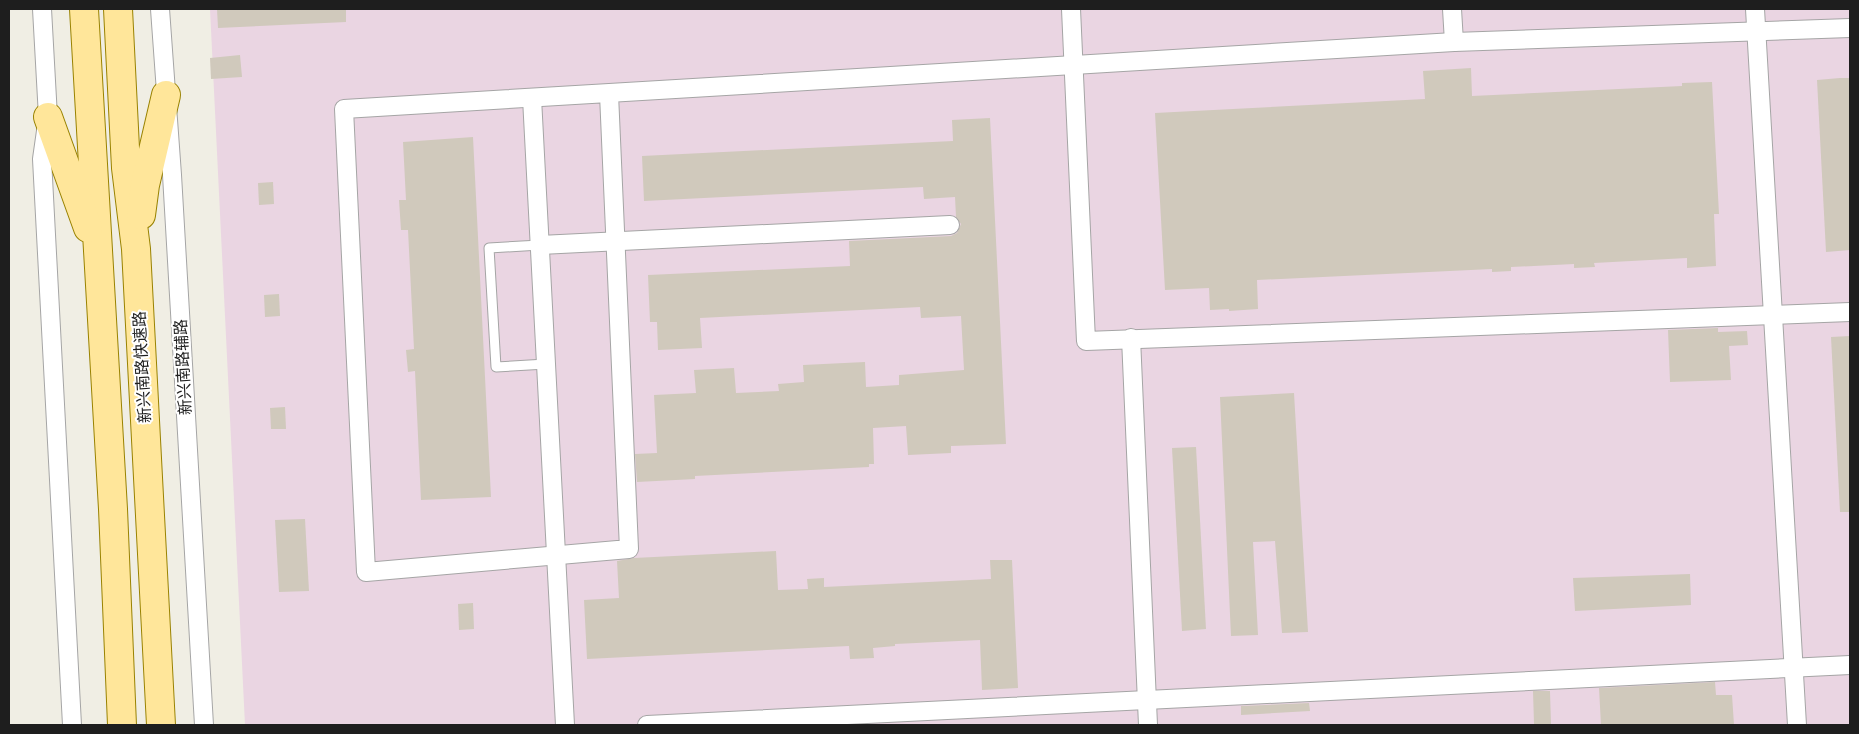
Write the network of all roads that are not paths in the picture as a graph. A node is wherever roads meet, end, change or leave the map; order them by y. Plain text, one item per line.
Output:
1 (42, 9) edge
2 (84, 9) edge
3 (118, 9) edge
4 (160, 9) edge
5 (1071, 9) edge
6 (1452, 9) edge
7 (1755, 9) edge
8 (1850, 28) edge
9 (1756, 32) junction
10 (1454, 42) junction
11 (1074, 66) junction
12 (608, 94) junction
13 (166, 95) junction
14 (532, 98) junction
15 (48, 117) junction
16 (950, 225) dead end
17 (615, 242) junction
18 (540, 245) junction
19 (136, 249) junction
20 (98, 257) junction
21 (1850, 312) edge
22 (1774, 316) junction
23 (1131, 338) junction
24 (546, 364) junction
25 (556, 555) junction
26 (1850, 665) edge
27 (1794, 667) junction
28 (1147, 700) junction
29 (72, 725) edge
30 (122, 725) edge
31 (161, 725) edge
32 (204, 725) edge
33 (565, 725) edge
34 (647, 725) edge
35 (1148, 725) edge
36 (1797, 725) edge

1 - 15 street
2 - 20 main road
3 - 19 main road, 新兴南路快速路
4 - 13 street, 新兴南路辅路
5 - 11 street
6 - 10 street
7 - 9 street
8 - 9 street
9 - 10 street
9 - 22 street
10 - 11 street
11 - 12 street
11 - 23 street
12 - 14 street
12 - 17 street
13 - 19 main road
13 - 32 street, 新兴南路辅路
14 - 18 street
14 - 25 street
15 - 20 main road
15 - 29 street
16 - 17 street
17 - 18 street
17 - 25 street
18 - 24 street
18 - 24 lane
19 - 31 main road, 新兴南路快速路
20 - 30 main road
21 - 22 street
22 - 23 street
22 - 27 street
23 - 28 street
24 - 25 street
25 - 33 street
26 - 27 street
27 - 28 street
27 - 36 street
28 - 34 street
28 - 35 street

